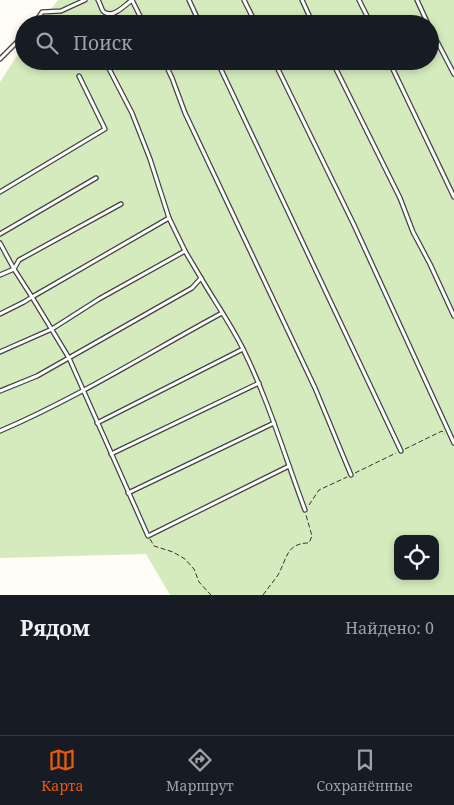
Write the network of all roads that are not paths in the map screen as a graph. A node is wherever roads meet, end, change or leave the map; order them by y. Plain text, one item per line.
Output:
1 (85, 0) edge
2 (98, 0) edge
3 (132, 0) edge
4 (189, 0) edge
5 (244, 0) edge
6 (302, 0) edge
7 (359, 0) edge
8 (417, 0) edge
9 (113, 14) joint
10 (40, 15) edge
11 (140, 15) edge
12 (196, 15) edge
13 (252, 15) edge
14 (310, 15) edge
15 (366, 15) edge
16 (424, 15) edge
17 (15, 44) edge
18 (439, 45) edge
19 (0, 60) edge
20 (109, 70) edge
21 (168, 70) edge
22 (221, 70) edge
23 (278, 70) edge
24 (336, 70) edge
25 (393, 70) edge
26 (454, 74) edge
27 (79, 76) dead end
28 (96, 178) dead end
29 (0, 192) edge
30 (454, 197) edge
31 (121, 204) dead end
32 (169, 218) junction
33 (0, 234) edge
34 (0, 243) edge
35 (185, 251) junction
36 (14, 269) junction
37 (0, 275) edge
38 (200, 278) junction
39 (32, 297) junction
40 (0, 314) edge
41 (222, 314) junction
42 (454, 316) edge
43 (52, 329) junction
44 (243, 349) junction
45 (0, 352) edge
46 (69, 358) junction
47 (259, 383) junction
48 (83, 391) junction
49 (0, 392) edge
50 (97, 423) junction
51 (275, 423) junction
52 (0, 431) edge
53 (454, 443) edge
54 (401, 451) road end
55 (111, 454) junction
56 (289, 466) junction
57 (352, 475) road end
58 (128, 493) junction
59 (305, 510) road end

1 - 10 lane
2 - 9 lane
3 - 9 lane
3 - 11 lane
4 - 12 lane
5 - 13 lane
6 - 14 lane
7 - 15 lane
8 - 16 lane
17 - 19 lane
18 - 26 lane
20 - 32 lane
21 - 57 lane
22 - 54 lane
23 - 53 lane
24 - 42 lane
25 - 30 lane
27 - 29 lane
28 - 33 lane
31 - 36 lane
32 - 35 lane
32 - 39 lane
34 - 36 lane
35 - 38 lane
35 - 43 lane
36 - 37 lane
36 - 39 lane
38 - 41 lane
38 - 46 lane
39 - 40 lane
39 - 43 lane
41 - 44 lane
41 - 48 lane
43 - 45 lane
43 - 46 lane
44 - 47 lane
44 - 50 lane
46 - 48 lane
46 - 49 lane
47 - 51 lane
47 - 55 lane
48 - 50 lane
48 - 52 lane
50 - 55 lane
51 - 56 lane
51 - 58 lane
55 - 58 lane
56 - 58 lane
56 - 59 lane

